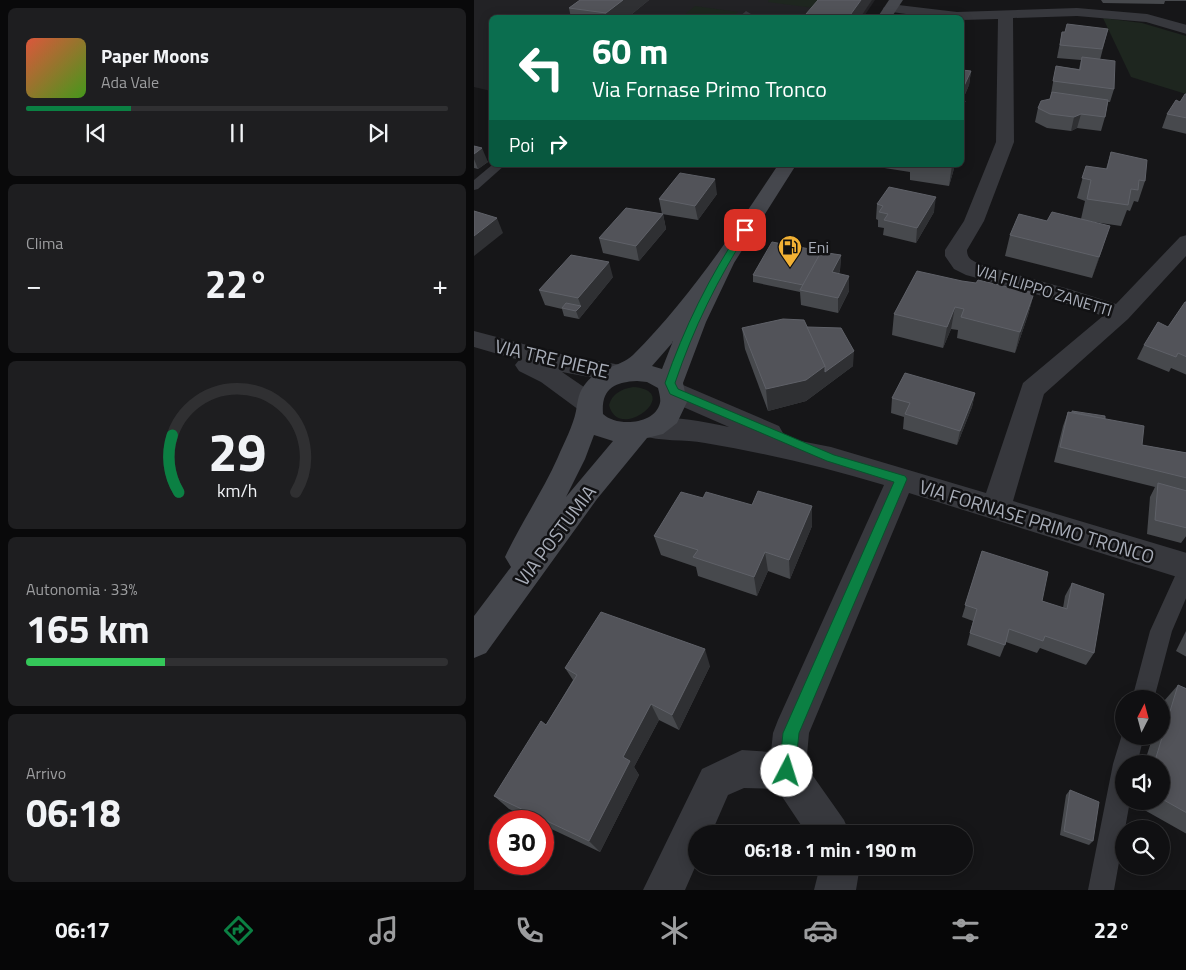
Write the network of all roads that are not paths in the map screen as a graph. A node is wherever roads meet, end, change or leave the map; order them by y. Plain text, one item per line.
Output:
1 (1047, 6) edge
2 (890, 9) edge
3 (1006, 14) junction
4 (947, 15) edge
5 (964, 16) edge
6 (1186, 30) edge
7 (496, 167) edge
8 (787, 167) edge
9 (474, 186) edge
10 (1186, 241) edge
11 (723, 263) junction
12 (1120, 314) junction
13 (479, 341) edge
14 (624, 373) junction
15 (672, 388) junction
16 (588, 408) junction
17 (643, 430) junction
18 (831, 458) junction
19 (901, 479) junction
20 (996, 508) junction
21 (1186, 569) edge
22 (475, 641) edge
23 (1145, 690) edge
24 (787, 771) junction
25 (1116, 810) edge
26 (824, 825) edge
27 (839, 875) edge
28 (664, 890) edge
29 (835, 890) edge
30 (1101, 890) edge

1 - 3 street
1 - 6 street
2 - 4 street
3 - 5 street
3 - 12 street, VIA FILIPPO ZANETTI
7 - 9 lane
8 - 11 main road
10 - 12 street
11 - 14 main road
11 - 15 main road
12 - 20 street
13 - 14 street, VIA TRE PIERE
13 - 16 street, VIA TRE PIERE
14 - 15 main road
14 - 16 main road
15 - 17 main road
15 - 18 street, VIA FORNASE PRIMO TRONCO
16 - 17 main road
16 - 22 main road, VIA POSTUMIA
17 - 18 street, VIA FORNASE PRIMO TRONCO
17 - 22 main road, VIA POSTUMIA
18 - 19 street, VIA FORNASE PRIMO TRONCO
19 - 20 street, VIA FORNASE PRIMO TRONCO
19 - 24 street
20 - 21 street, VIA FORNASE PRIMO TRONCO
21 - 23 lane
24 - 26 street
24 - 28 street
25 - 30 lane
27 - 29 street

